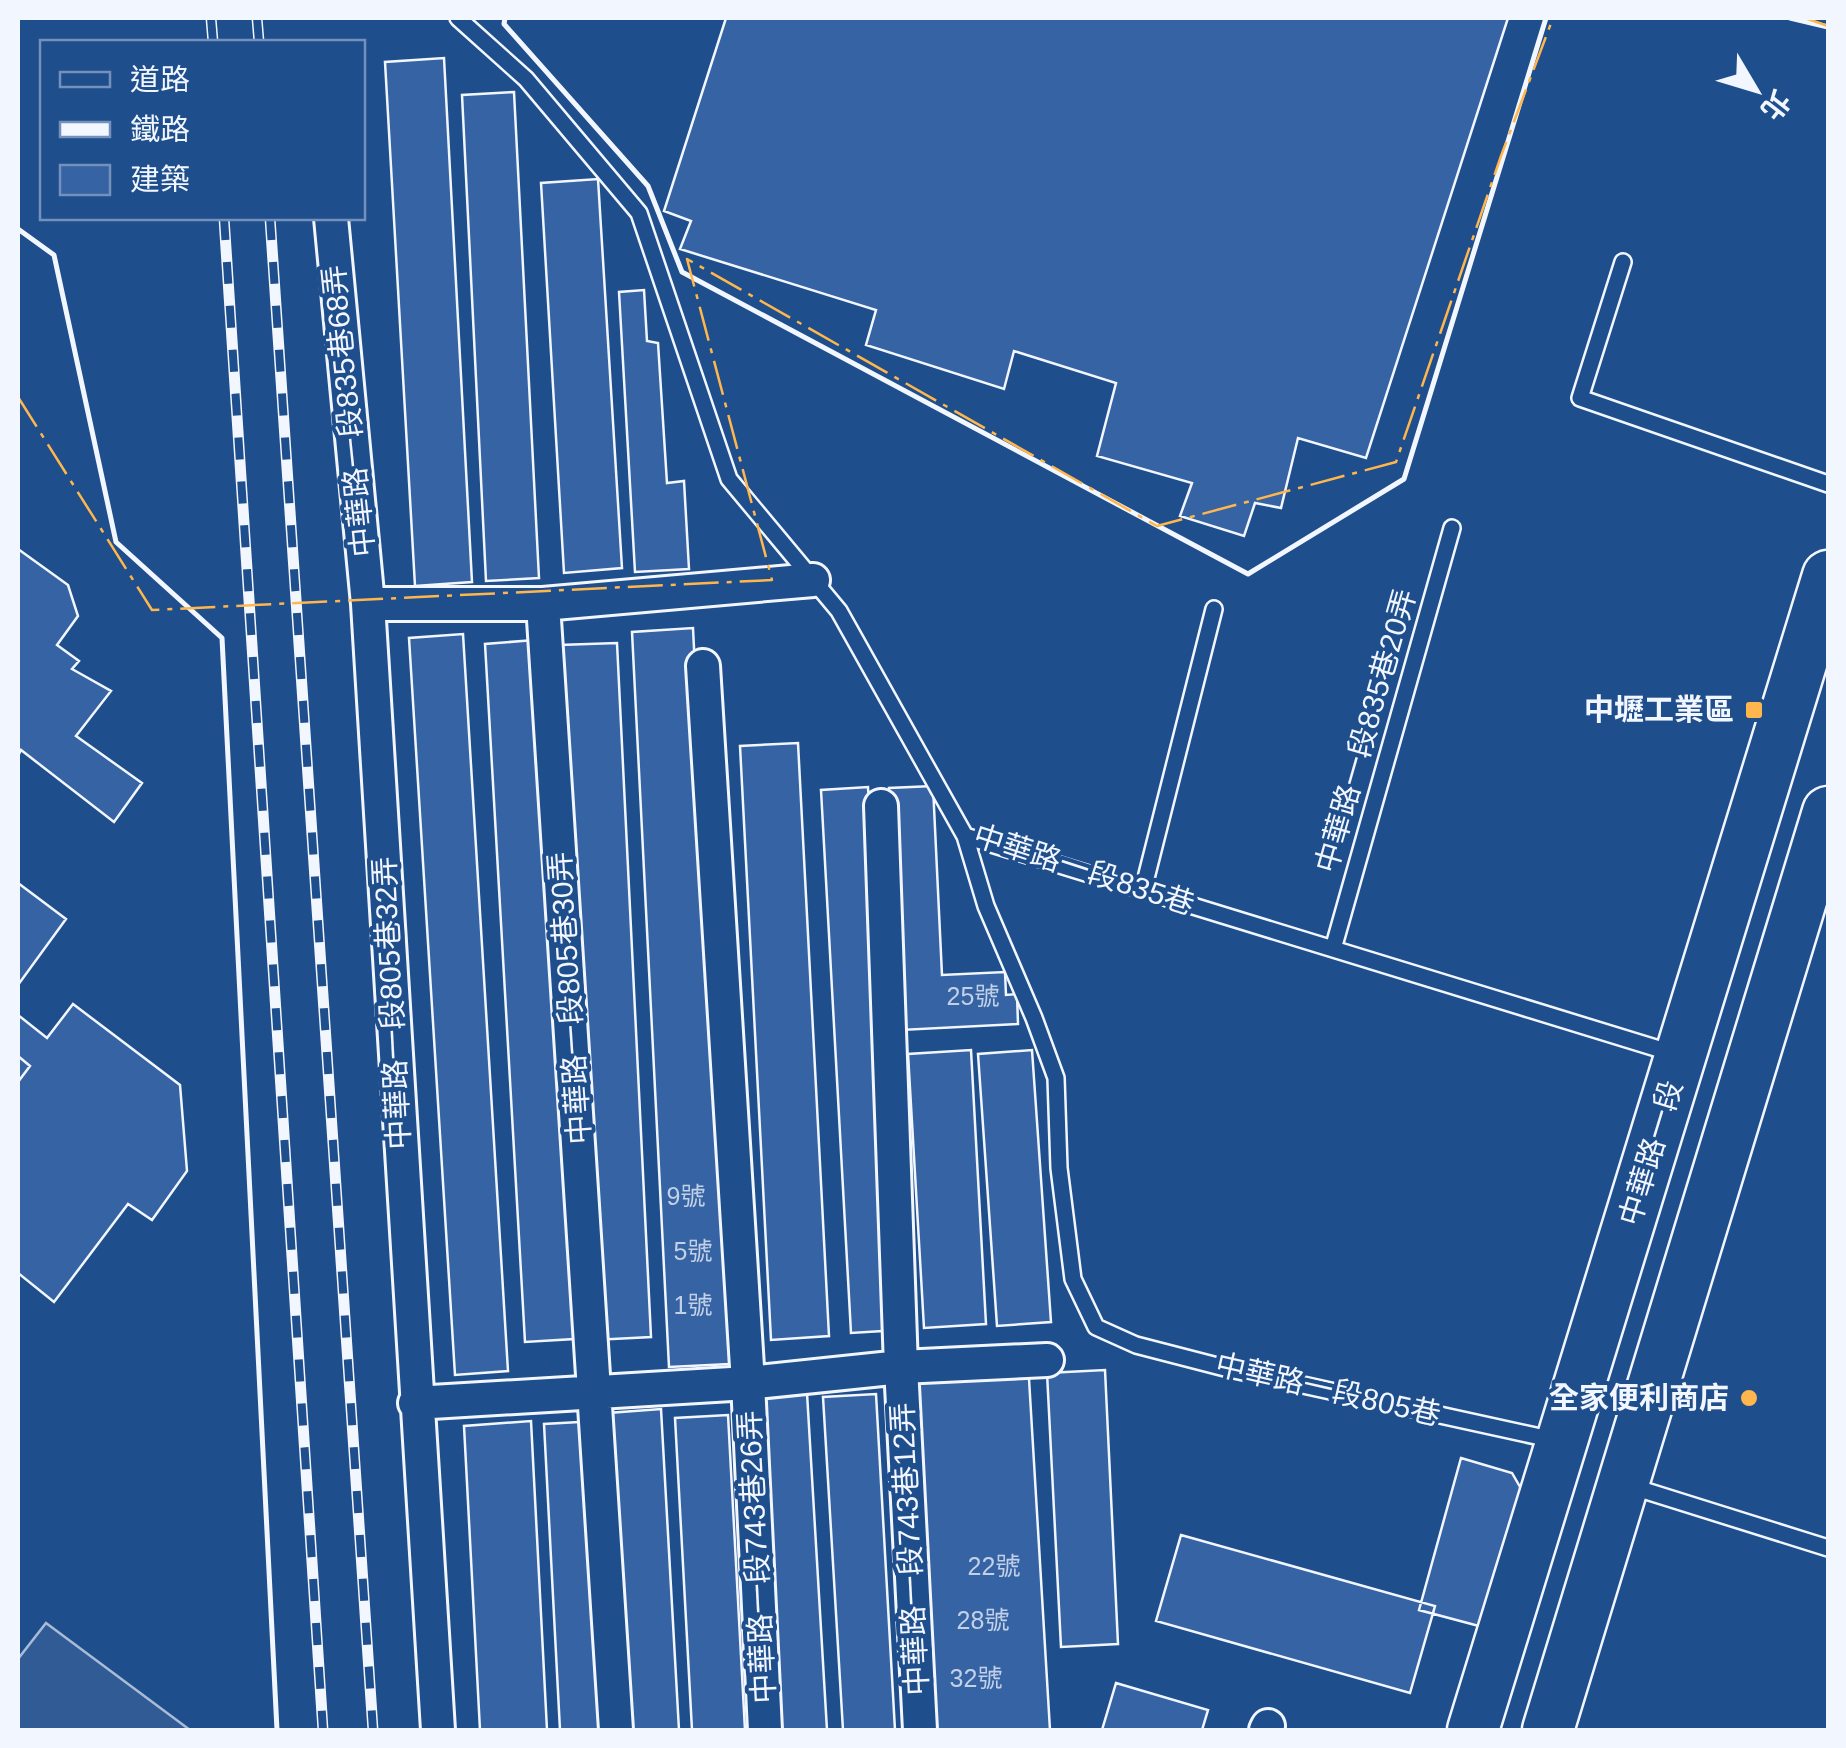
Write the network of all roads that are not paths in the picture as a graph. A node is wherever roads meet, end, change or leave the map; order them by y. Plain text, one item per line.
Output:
1 (458, 18) edge
2 (331, 220) edge
3 (1623, 262) dead end
4 (1828, 484) edge
5 (1452, 528) dead end
6 (1828, 576) edge
7 (813, 580) junction
8 (368, 604) junction
9 (543, 604) junction
10 (1214, 609) dead end
11 (704, 666) dead end
12 (880, 806) dead end
13 (1828, 812) edge
14 (965, 836) junction
15 (1143, 890) junction
16 (1334, 949) junction
17 (1681, 1056) junction
18 (1047, 1360) dead end
19 (901, 1367) junction
20 (748, 1383) junction
21 (596, 1392) junction
22 (415, 1403) junction
23 (1563, 1442) junction
24 (1624, 1484) junction
25 (1828, 1548) edge
26 (438, 1730) edge
27 (616, 1730) edge
28 (765, 1730) edge
29 (920, 1730) edge
30 (1474, 1730) edge
31 (1548, 1730) edge

1 - 7 lane, 中華路一段835巷
2 - 8 street, 中華路一段835巷68弄
3 - 4 lane
5 - 16 lane, 中華路一段835巷20弄
6 - 17 main road, 中華路一段
7 - 9 street
7 - 14 lane, 中華路一段835巷
8 - 9 street
8 - 22 street, 中華路一段805巷32弄
9 - 21 street, 中華路一段805巷30弄
10 - 15 lane
11 - 20 street, 中華路一段743巷26弄
12 - 19 street, 中華路一段743巷12弄
13 - 24 main road
14 - 15 lane, 中華路一段835巷
14 - 23 lane, 中華路一段805巷
15 - 16 lane, 中華路一段835巷
16 - 17 lane, 中華路一段835巷
17 - 23 main road, 中華路一段
18 - 19 street
19 - 20 street
19 - 29 street, 中華路一段743巷12弄
20 - 21 street
20 - 28 street, 中華路一段743巷26弄
21 - 22 street
21 - 27 street, 中華路一段805巷30弄
22 - 26 street, 中華路一段805巷32弄
23 - 30 main road, 中華路一段
24 - 25 lane
24 - 31 main road

